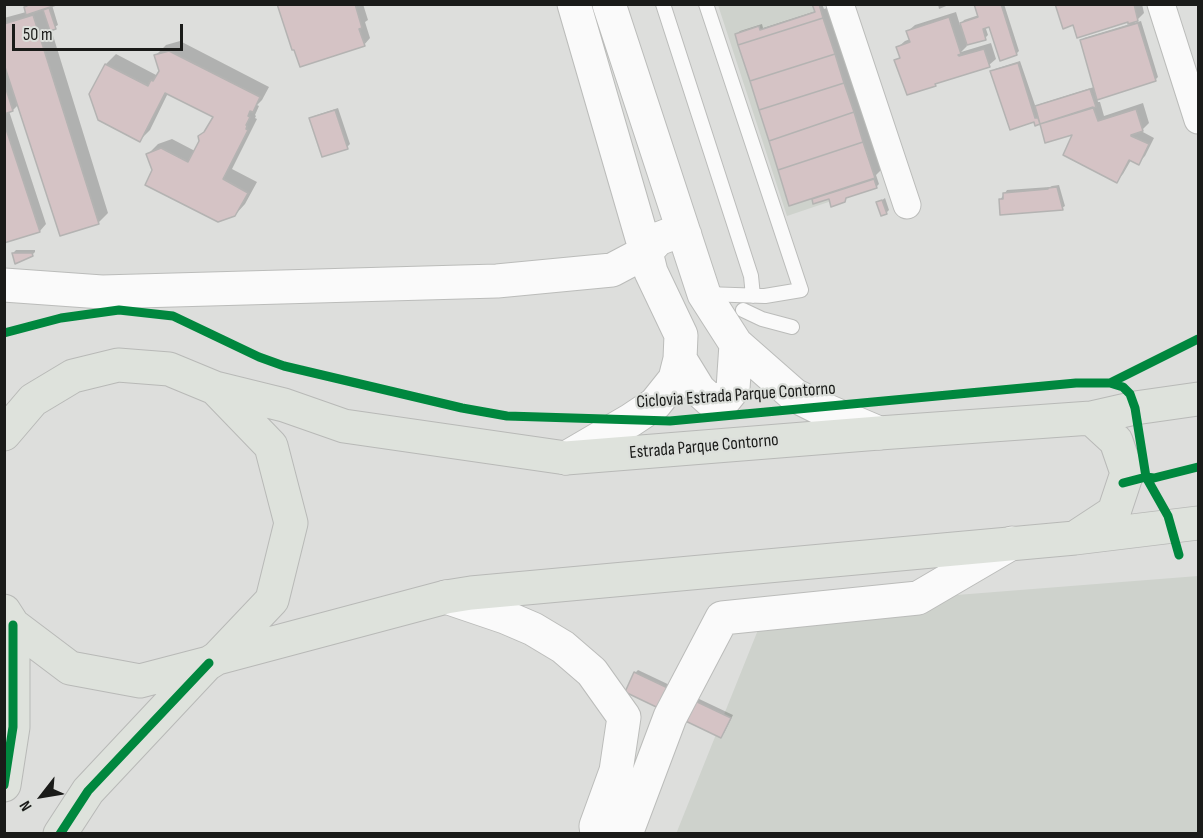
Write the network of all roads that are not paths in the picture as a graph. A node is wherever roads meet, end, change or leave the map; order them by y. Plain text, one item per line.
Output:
1 (574, 4) edge
2 (609, 4) edge
3 (663, 4) edge
4 (706, 4) edge
5 (840, 4) edge
6 (1161, 4) edge
7 (1198, 120) edge
8 (907, 205) dead end
9 (686, 235) junction
10 (646, 252) junction
11 (4, 285) edge
12 (705, 294) junction
13 (759, 296) junction
14 (734, 326) junction
15 (792, 327) dead end
16 (680, 359) junction
17 (215, 388) junction
18 (1198, 399) edge
19 (1091, 418) junction
20 (879, 433) junction
21 (4, 434) edge
22 (566, 458) junction
23 (1198, 523) edge
24 (1075, 538) junction
25 (1012, 543) junction
26 (446, 597) junction
27 (9, 618) edge
28 (213, 660) junction
29 (4, 785) edge
30 (60, 834) edge
31 (597, 834) edge
32 (626, 834) edge

1 - 10 street
2 - 9 street
3 - 13 lane
4 - 13 lane
5 - 8 street
6 - 7 street
9 - 10 street
9 - 12 street
10 - 11 street
10 - 16 street
12 - 13 lane
12 - 14 street
13 - 14 lane
14 - 15 lane
14 - 16 street
14 - 20 street
16 - 22 street
17 - 21 highway
17 - 22 highway, Estrada Parque Contorno
17 - 28 highway
18 - 19 highway, Estrada Parque Contorno
19 - 20 highway, Estrada Parque Contorno
19 - 24 highway
20 - 22 highway, Estrada Parque Contorno
23 - 24 highway
24 - 25 highway
25 - 26 highway
25 - 32 street
26 - 28 highway
26 - 31 street
27 - 28 highway
27 - 29 highway
28 - 30 highway

